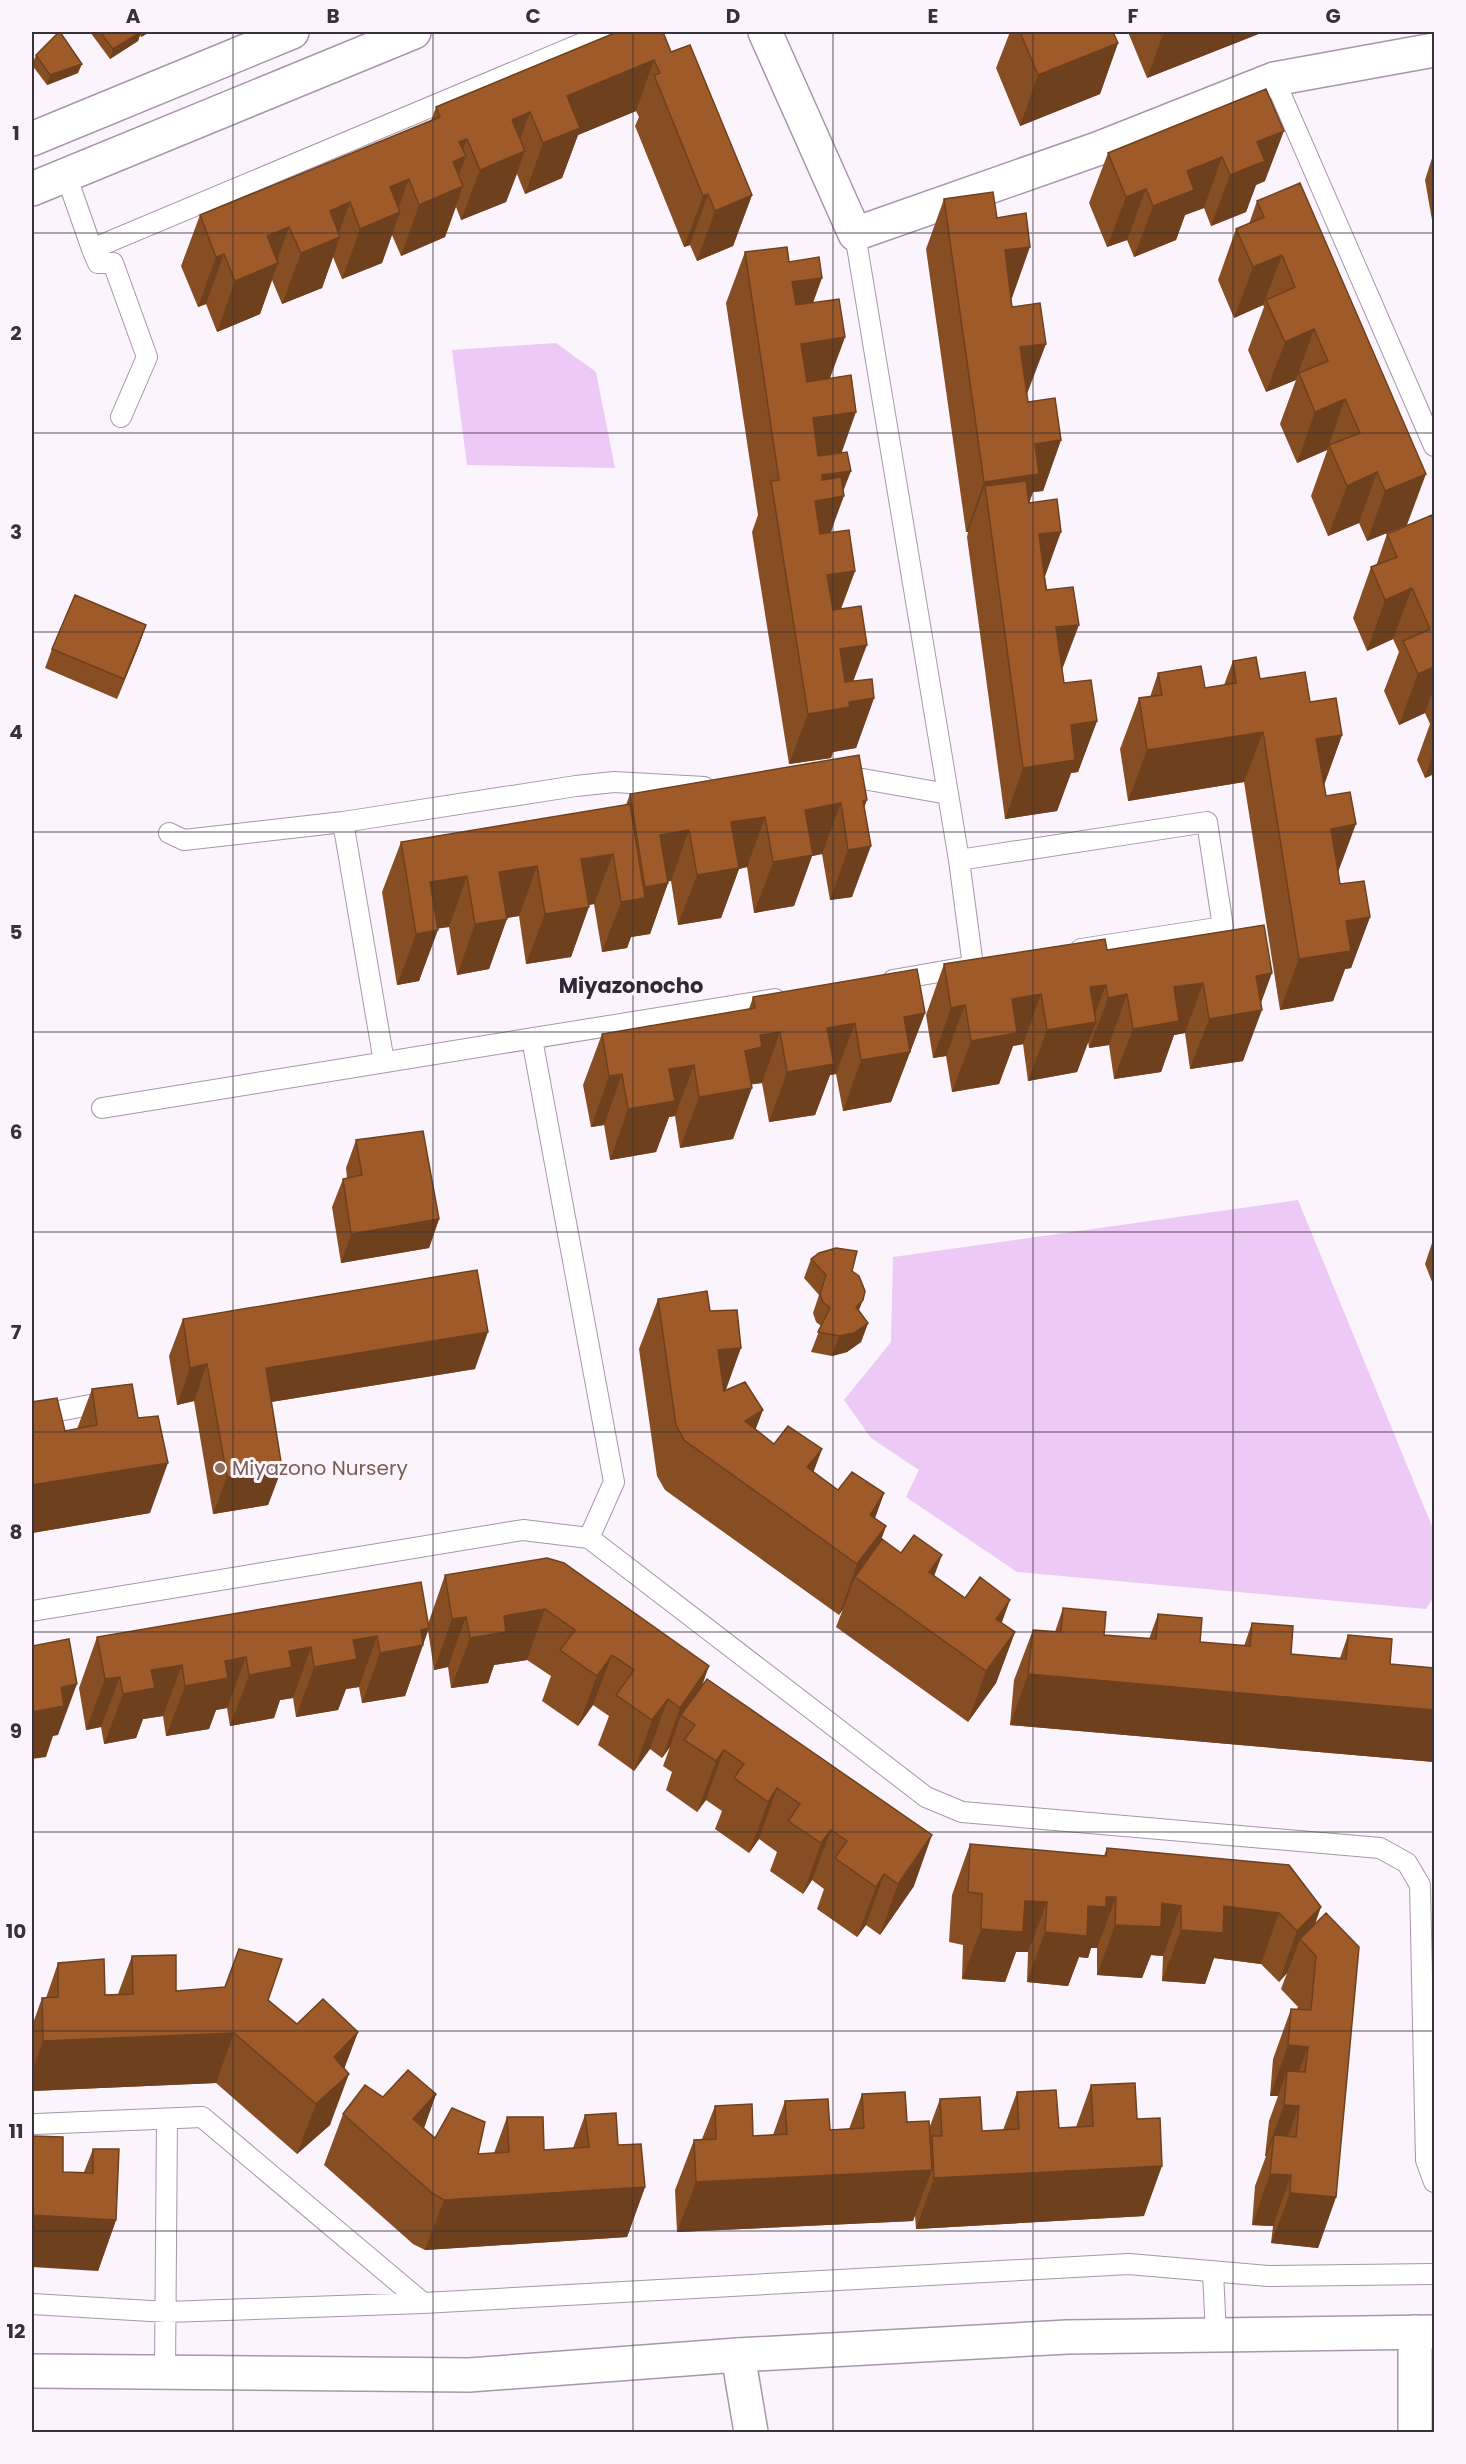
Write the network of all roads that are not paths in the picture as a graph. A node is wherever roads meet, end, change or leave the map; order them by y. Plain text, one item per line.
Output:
1 (292, 32) edge
2 (414, 32) edge
3 (609, 32) edge
4 (765, 32) edge
5 (247, 40) edge
6 (1434, 50) edge
7 (1274, 79) junction
8 (32, 139) edge
9 (66, 175) junction
10 (32, 189) edge
11 (855, 234) junction
12 (92, 249) junction
13 (121, 417) dead end
14 (1434, 446) edge
15 (819, 783) edge
16 (722, 788) edge
17 (948, 794) junction
18 (344, 822) junction
19 (169, 833) dead end
20 (959, 860) junction
21 (1066, 951) edge
22 (996, 962) edge
23 (973, 966) junction
24 (870, 984) edge
25 (788, 997) edge
26 (532, 1038) junction
27 (384, 1062) junction
28 (102, 1108) dead end
29 (90, 1405) dead end
30 (32, 1416) edge
31 (589, 1538) junction
32 (32, 1611) edge
33 (167, 2119) junction
34 (36, 2124) dead end
35 (1434, 2182) edge
36 (1213, 2272) junction
37 (1434, 2274) edge
38 (423, 2303) junction
39 (32, 2304) edge
40 (167, 2312) junction
41 (1425, 2332) edge
42 (1216, 2335) junction
43 (738, 2355) junction
44 (32, 2371) edge
45 (165, 2372) junction
46 (751, 2433) edge
47 (1415, 2433) edge

1 - 5 street
2 - 9 street
3 - 12 lane
4 - 11 street
5 - 8 street
6 - 7 street
7 - 11 street
7 - 14 lane
9 - 10 street
9 - 12 lane
11 - 17 lane
12 - 13 lane
15 - 17 lane
16 - 18 lane
17 - 20 lane
18 - 19 lane
18 - 27 lane
20 - 21 lane
20 - 23 lane
22 - 23 lane
23 - 24 lane
25 - 26 lane
26 - 27 lane
26 - 31 lane
27 - 28 lane
29 - 30 lane
31 - 32 lane
31 - 35 lane
33 - 34 lane
33 - 38 lane
33 - 40 lane
36 - 37 lane
36 - 38 lane
36 - 42 lane
38 - 40 lane
39 - 40 lane
40 - 45 lane
41 - 42 street
41 - 47 street
42 - 43 street
43 - 45 street
43 - 46 street
44 - 45 street

